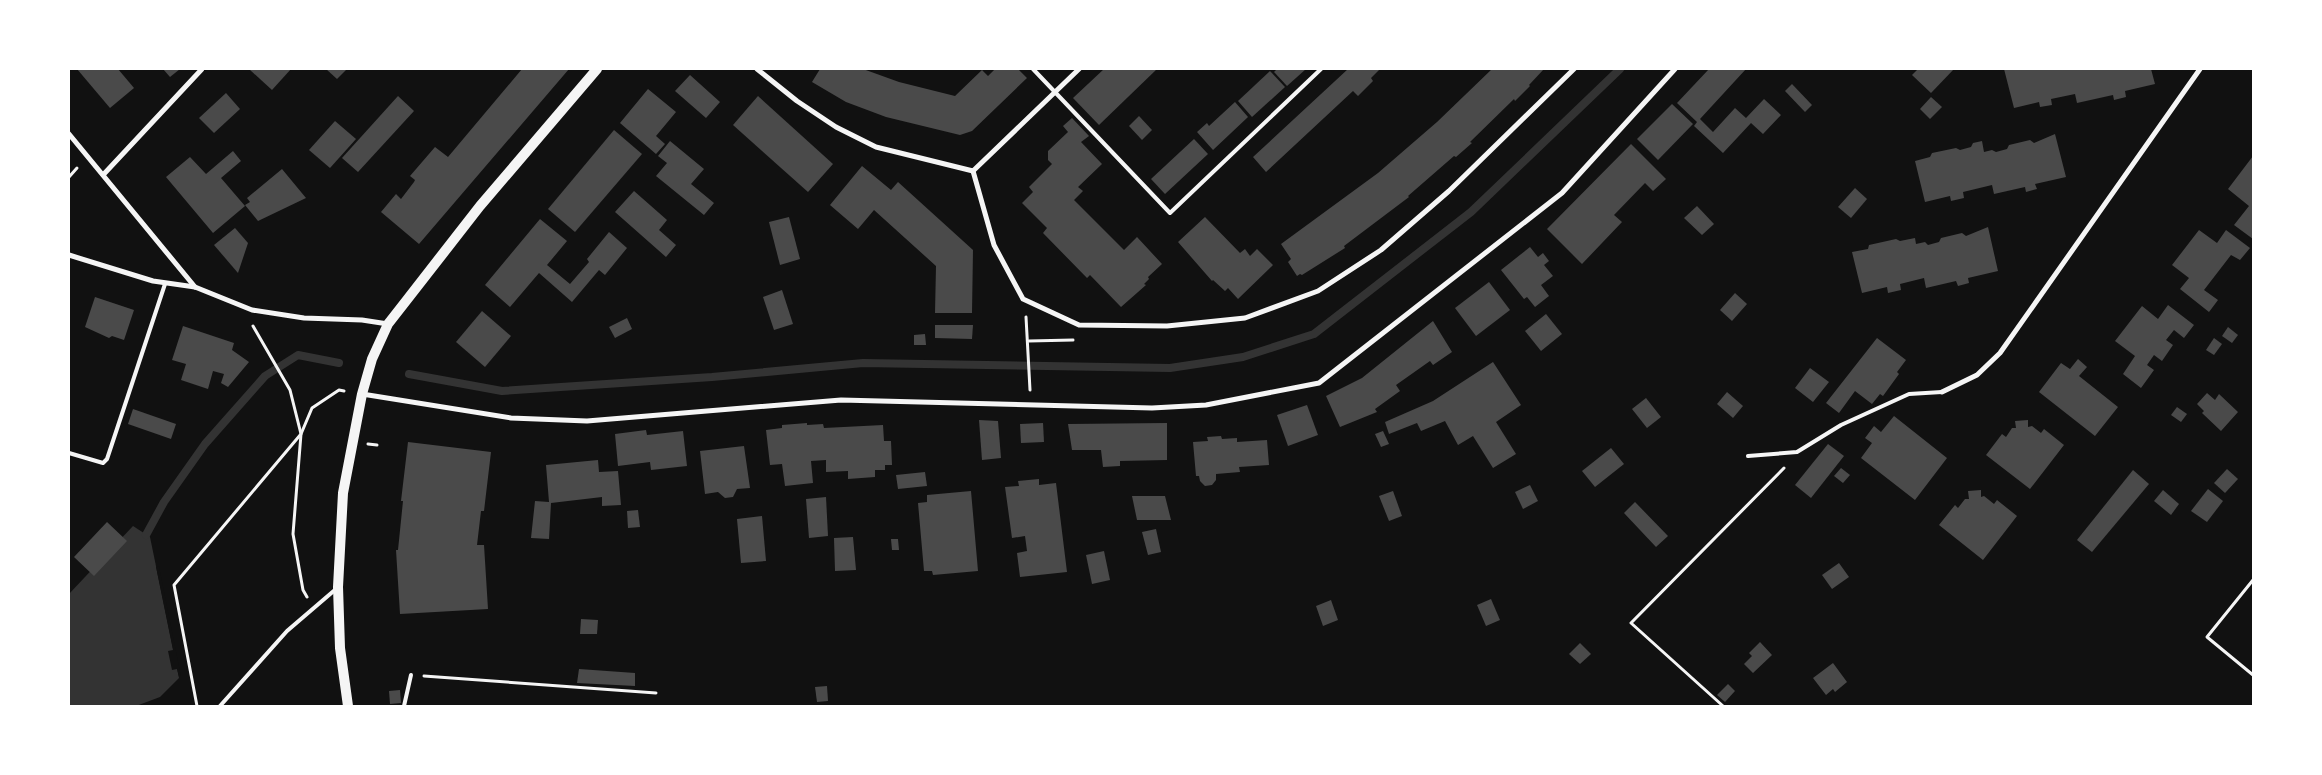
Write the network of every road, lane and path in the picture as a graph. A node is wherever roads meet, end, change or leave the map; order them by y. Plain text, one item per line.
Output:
1 (202, 69) edge
2 (596, 69) edge
3 (757, 69) edge
4 (1033, 69) edge
5 (1079, 69) edge
6 (1321, 69) edge
7 (1574, 69) edge
8 (1675, 69) edge
9 (2200, 69) edge
10 (1055, 92) junction
11 (69, 134) edge
12 (77, 168) dead end
13 (973, 170) junction
14 (103, 175) junction
15 (69, 177) edge
16 (69, 255) edge
17 (165, 284) junction
18 (195, 286) junction
19 (388, 324) junction
20 (1079, 325) junction
21 (253, 326) dead end
22 (1028, 331) dead end
23 (1028, 341) junction
24 (1030, 382) dead end
25 (1942, 392) joint
26 (362, 394) junction
27 (301, 434) junction
28 (1796, 452) junction
29 (69, 453) edge
30 (1748, 456) dead end
31 (2253, 580) edge
32 (338, 587) junction
33 (313, 610) junction
34 (411, 675) joint
35 (2253, 675) edge
36 (656, 693) dead end
37 (197, 706) edge
38 (220, 706) edge
39 (348, 706) edge
40 (404, 706) edge
41 (1723, 706) edge

1 - 14 street
2 - 19 main road
3 - 13 street
4 - 10 lane
5 - 10 street
6 - 10 lane
7 - 20 street
8 - 26 street
9 - 25 street
10 - 13 street
11 - 14 street
12 - 15 path
13 - 20 street
14 - 18 street
16 - 17 street
17 - 18 street
17 - 29 lane
18 - 19 street
19 - 26 main road
20 - 23 path
21 - 27 path
22 - 23 path
23 - 24 path
25 - 28 lane
26 - 27 path
26 - 32 main road
27 - 33 path
27 - 37 path
28 - 30 lane
28 - 41 path
31 - 35 path
32 - 33 lane
32 - 39 main road
33 - 38 lane
34 - 36 path
34 - 40 lane

